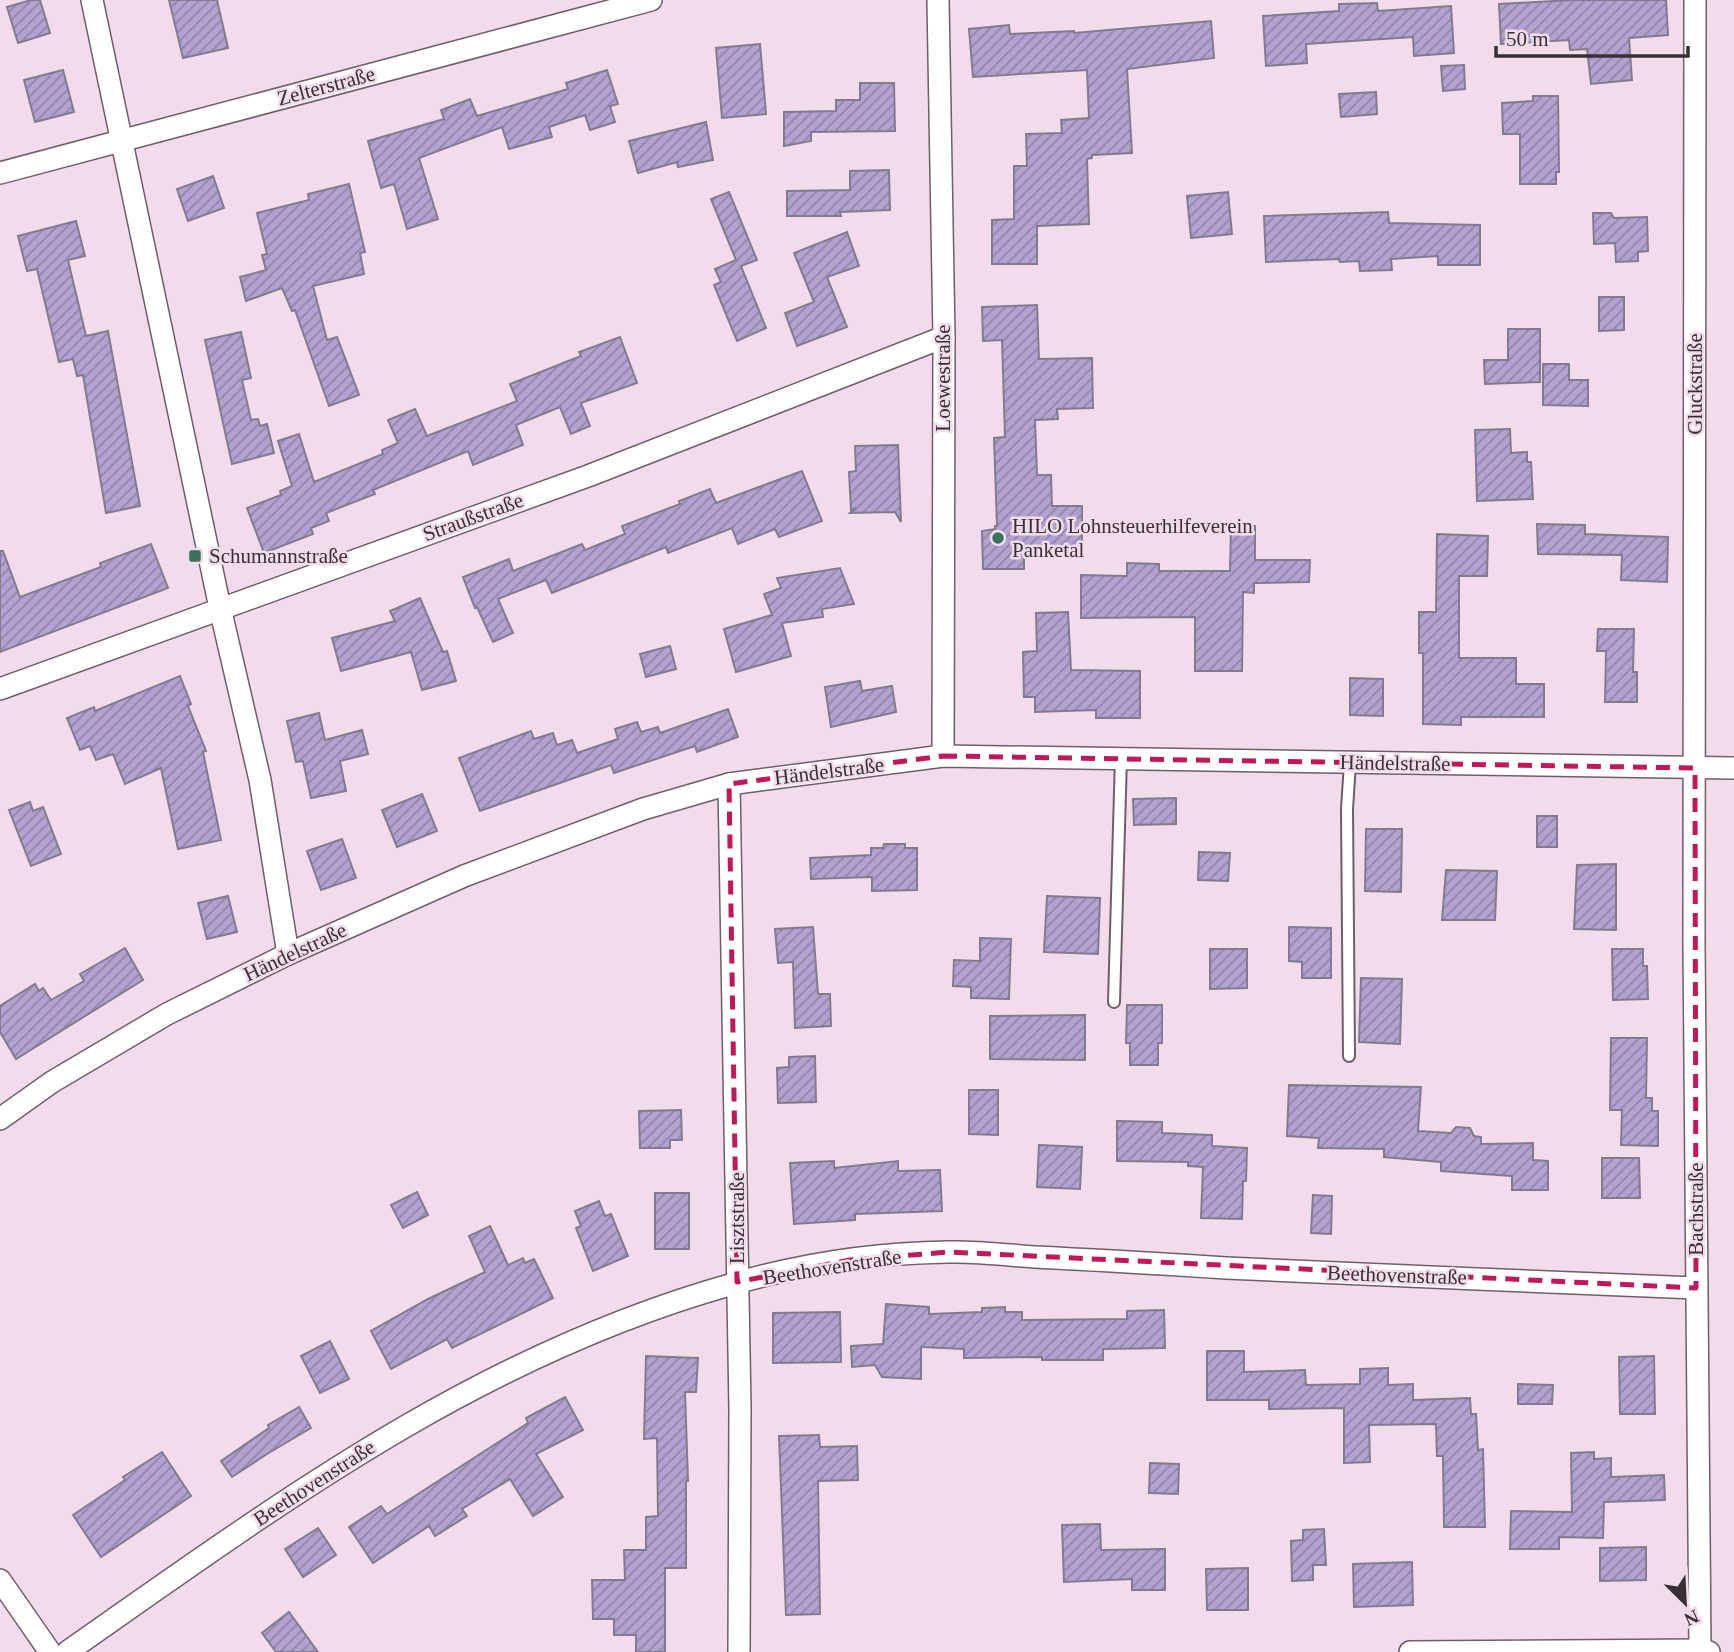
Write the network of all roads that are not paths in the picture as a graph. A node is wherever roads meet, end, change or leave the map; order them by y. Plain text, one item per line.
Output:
1 (92, 0) edge
2 (651, 0) edge
3 (938, 0) edge
4 (1695, 0) edge
5 (121, 141) junction
6 (0, 173) edge
7 (944, 337) junction
8 (220, 608) junction
9 (0, 689) edge
10 (943, 756) junction
11 (1121, 757) junction
12 (1350, 762) junction
13 (1695, 768) junction
14 (1734, 768) edge
15 (729, 784) junction
16 (288, 954) junction
17 (1114, 1002) dead end
18 (1349, 1056) dead end
19 (0, 1119) edge
20 (737, 1282) junction
21 (1696, 1288) junction
22 (0, 1580) edge
23 (1705, 1651) edge
24 (50, 1652) edge
25 (67, 1652) edge
26 (739, 1652) edge
27 (1410, 1652) edge

1 - 5 street
2 - 5 street, Zelterstraße
3 - 7 street, Loewestraße
4 - 13 street, Gluckstraße
5 - 6 street, Zelterstraße
5 - 8 street
7 - 8 street, Straußstraße
7 - 10 street, Loewestraße
8 - 9 street, Straußstraße
8 - 16 street
10 - 11 street, Händelstraße
10 - 15 street, Händelstraße
11 - 12 street, Händelstraße
11 - 17 lane
12 - 13 street, Händelstraße
12 - 18 lane
13 - 14 street, Händelstraße
13 - 21 street, Bachstraße
15 - 16 street, Händelstraße
15 - 20 street, Lisztstraße
16 - 19 street, Händelstraße
20 - 21 street, Beethovenstraße
20 - 25 street, Beethovenstraße
20 - 26 street, Lisztstraße
21 - 23 street, Bachstraße
22 - 24 street
23 - 27 street

